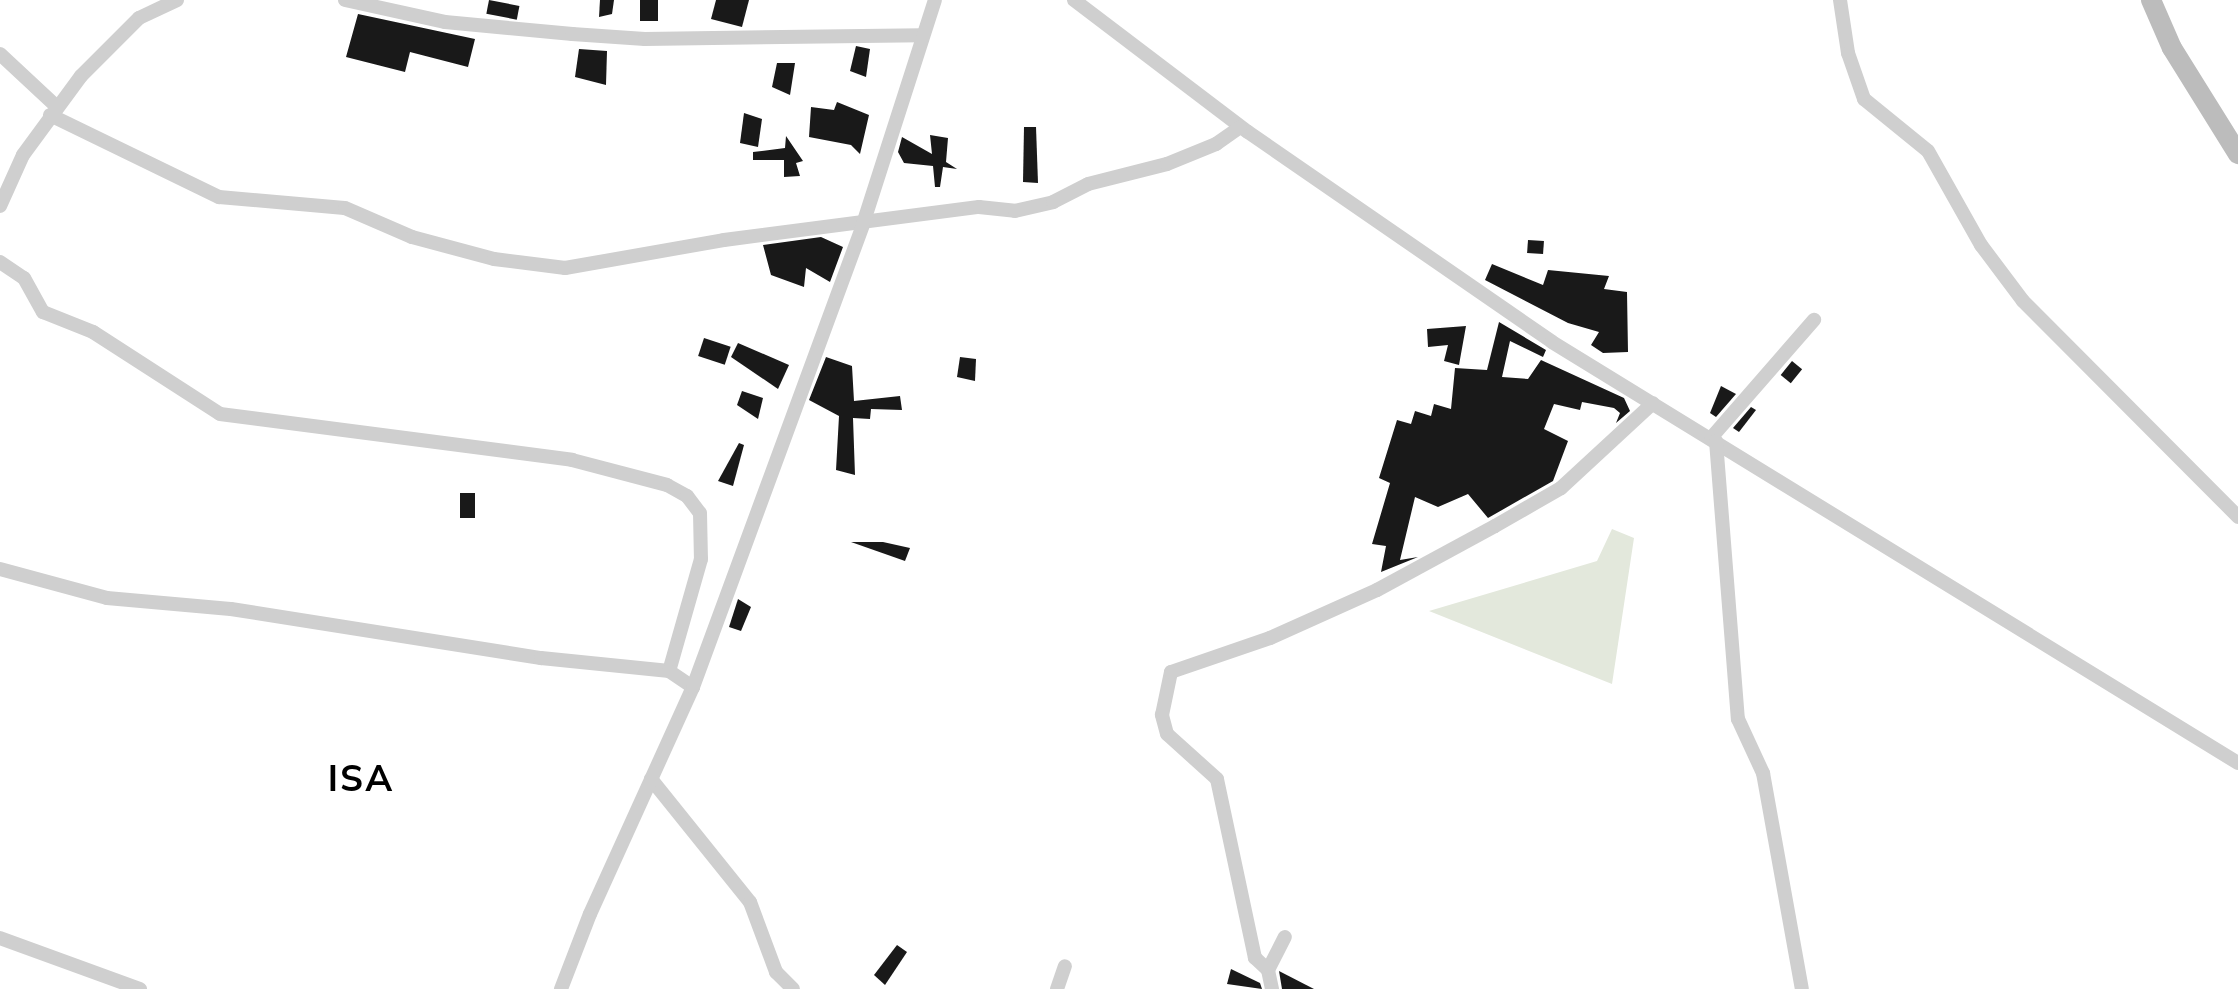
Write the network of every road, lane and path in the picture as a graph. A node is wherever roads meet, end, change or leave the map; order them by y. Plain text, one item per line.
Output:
1 (177, 0) edge
2 (345, 0) edge
3 (935, 0) edge
4 (1074, 0) edge
5 (1840, 0) edge
6 (2151, 0) edge
7 (922, 35) junction
8 (0, 54) edge
9 (53, 111) junction
10 (1240, 127) junction
11 (2238, 154) edge
12 (0, 204) edge
13 (863, 224) junction
14 (0, 262) edge
15 (1814, 320) dead end
16 (1653, 403) junction
17 (1713, 439) junction
18 (2238, 517) edge
19 (0, 569) edge
20 (669, 671) junction
21 (693, 687) junction
22 (2238, 763) edge
23 (651, 779) junction
24 (1285, 937) dead end
25 (0, 938) edge
26 (1065, 966) dead end
27 (1268, 970) junction
28 (790, 988) edge
29 (140, 989) edge
30 (561, 989) edge
31 (1057, 989) edge
32 (1272, 989) edge
33 (1802, 989) edge

1 - 9 street
2 - 7 street
3 - 7 street
4 - 10 street
5 - 18 street
6 - 11 street
7 - 13 street
8 - 9 street
9 - 12 street
9 - 13 street
10 - 13 street
10 - 16 street
13 - 21 street
14 - 20 street
15 - 17 street
16 - 17 street
16 - 27 street
17 - 22 street
17 - 33 street
19 - 20 street
20 - 21 street
21 - 23 street
23 - 28 street
23 - 30 street
24 - 27 street
25 - 29 street
26 - 31 street
27 - 32 street

